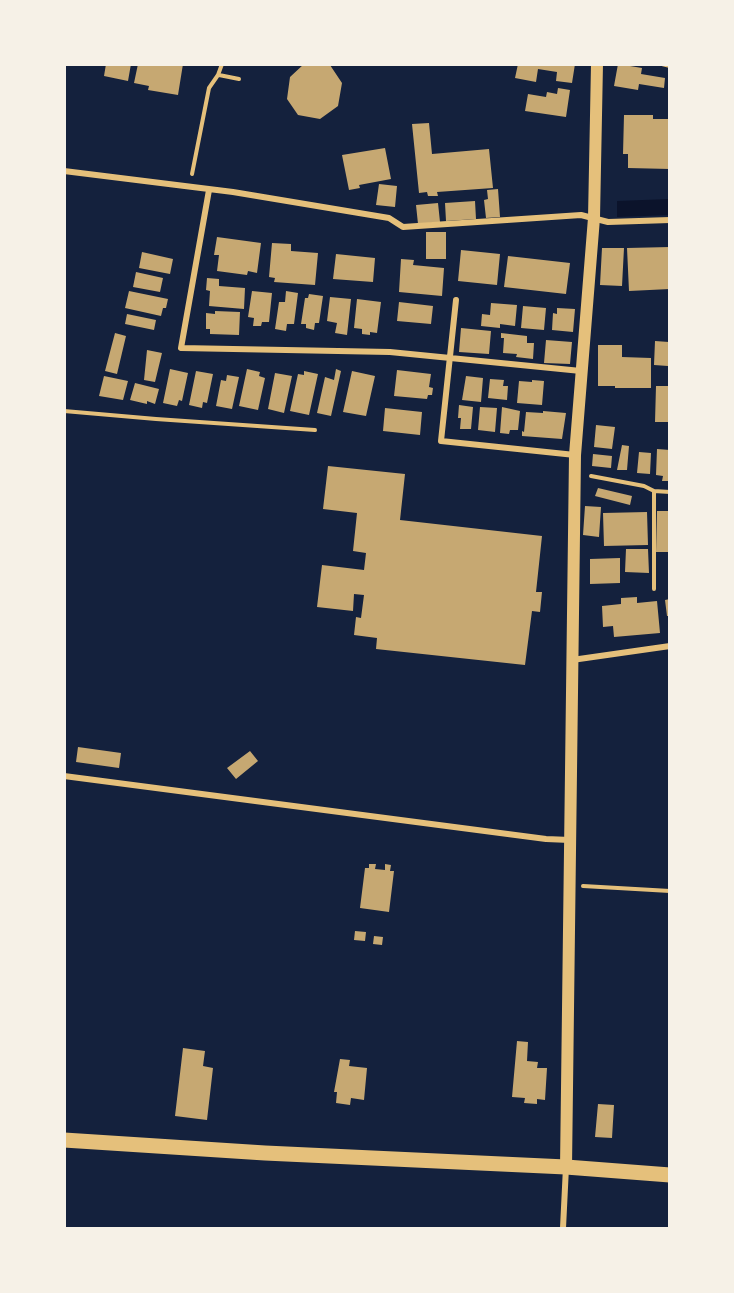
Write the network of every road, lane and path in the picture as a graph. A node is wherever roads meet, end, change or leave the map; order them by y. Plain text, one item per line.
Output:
1 (222, 64) edge
2 (597, 64) edge
3 (662, 64) edge
4 (669, 66) edge
5 (218, 75) junction
6 (239, 79) dead end
7 (64, 171) edge
8 (189, 187) junction
9 (209, 190) junction
10 (594, 218) junction
11 (669, 220) edge
12 (456, 300) dead end
13 (449, 358) junction
14 (581, 371) junction
15 (64, 411) edge
16 (315, 430) dead end
17 (575, 455) junction
18 (575, 474) junction
19 (654, 490) junction
20 (669, 492) edge
21 (654, 589) dead end
22 (669, 646) edge
23 (572, 660) junction
24 (64, 776) edge
25 (571, 840) junction
26 (570, 885) junction
27 (669, 891) edge
28 (64, 1140) edge
29 (566, 1167) junction
30 (669, 1175) edge
31 (563, 1228) edge

1 - 5 path
2 - 10 main road
3 - 4 path
5 - 6 path
5 - 8 path
7 - 8 street
8 - 9 street
9 - 10 street
9 - 13 street
10 - 11 street
10 - 14 main road
12 - 13 street
13 - 14 street
13 - 17 street
14 - 17 main road
15 - 16 path
17 - 18 main road
18 - 19 path
18 - 23 main road
19 - 20 path
19 - 21 path
22 - 23 street
23 - 25 main road
24 - 25 street
25 - 26 main road
26 - 27 path
26 - 29 main road
28 - 29 main road
29 - 30 main road
29 - 31 street

